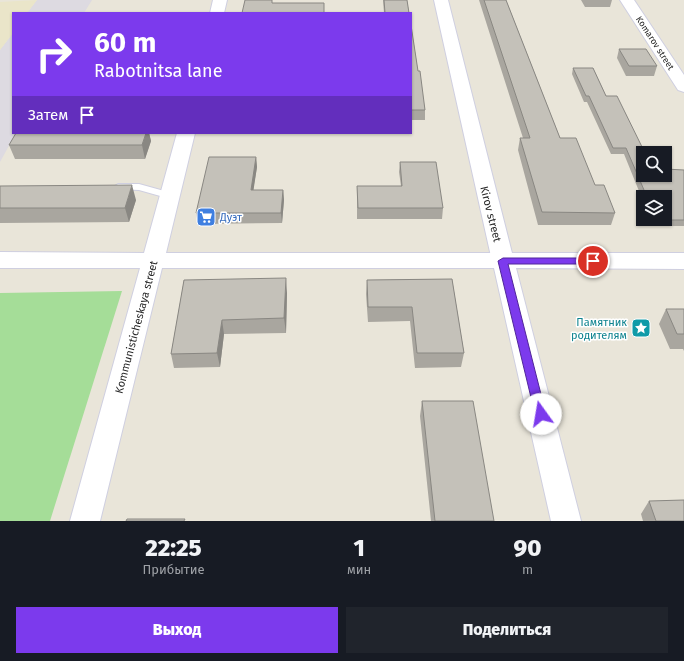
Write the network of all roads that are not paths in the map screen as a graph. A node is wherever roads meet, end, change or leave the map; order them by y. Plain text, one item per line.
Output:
1 (220, 0) edge
2 (441, 0) edge
3 (627, 0) edge
4 (217, 12) edge
5 (684, 87) edge
6 (186, 134) edge
7 (108, 187) edge
8 (170, 196) junction
9 (0, 260) edge
10 (154, 261) junction
11 (503, 261) junction
12 (684, 261) edge
13 (85, 521) edge
14 (566, 521) edge

1 - 4 street
2 - 11 street, Kirov street
3 - 5 street, Komarov street
6 - 8 street, Kommunisticheskaya street
7 - 8 lane
8 - 10 street, Kommunisticheskaya street
9 - 10 street
10 - 11 street
10 - 13 street, Kommunisticheskaya street
11 - 12 street
11 - 14 street, Kirov street

